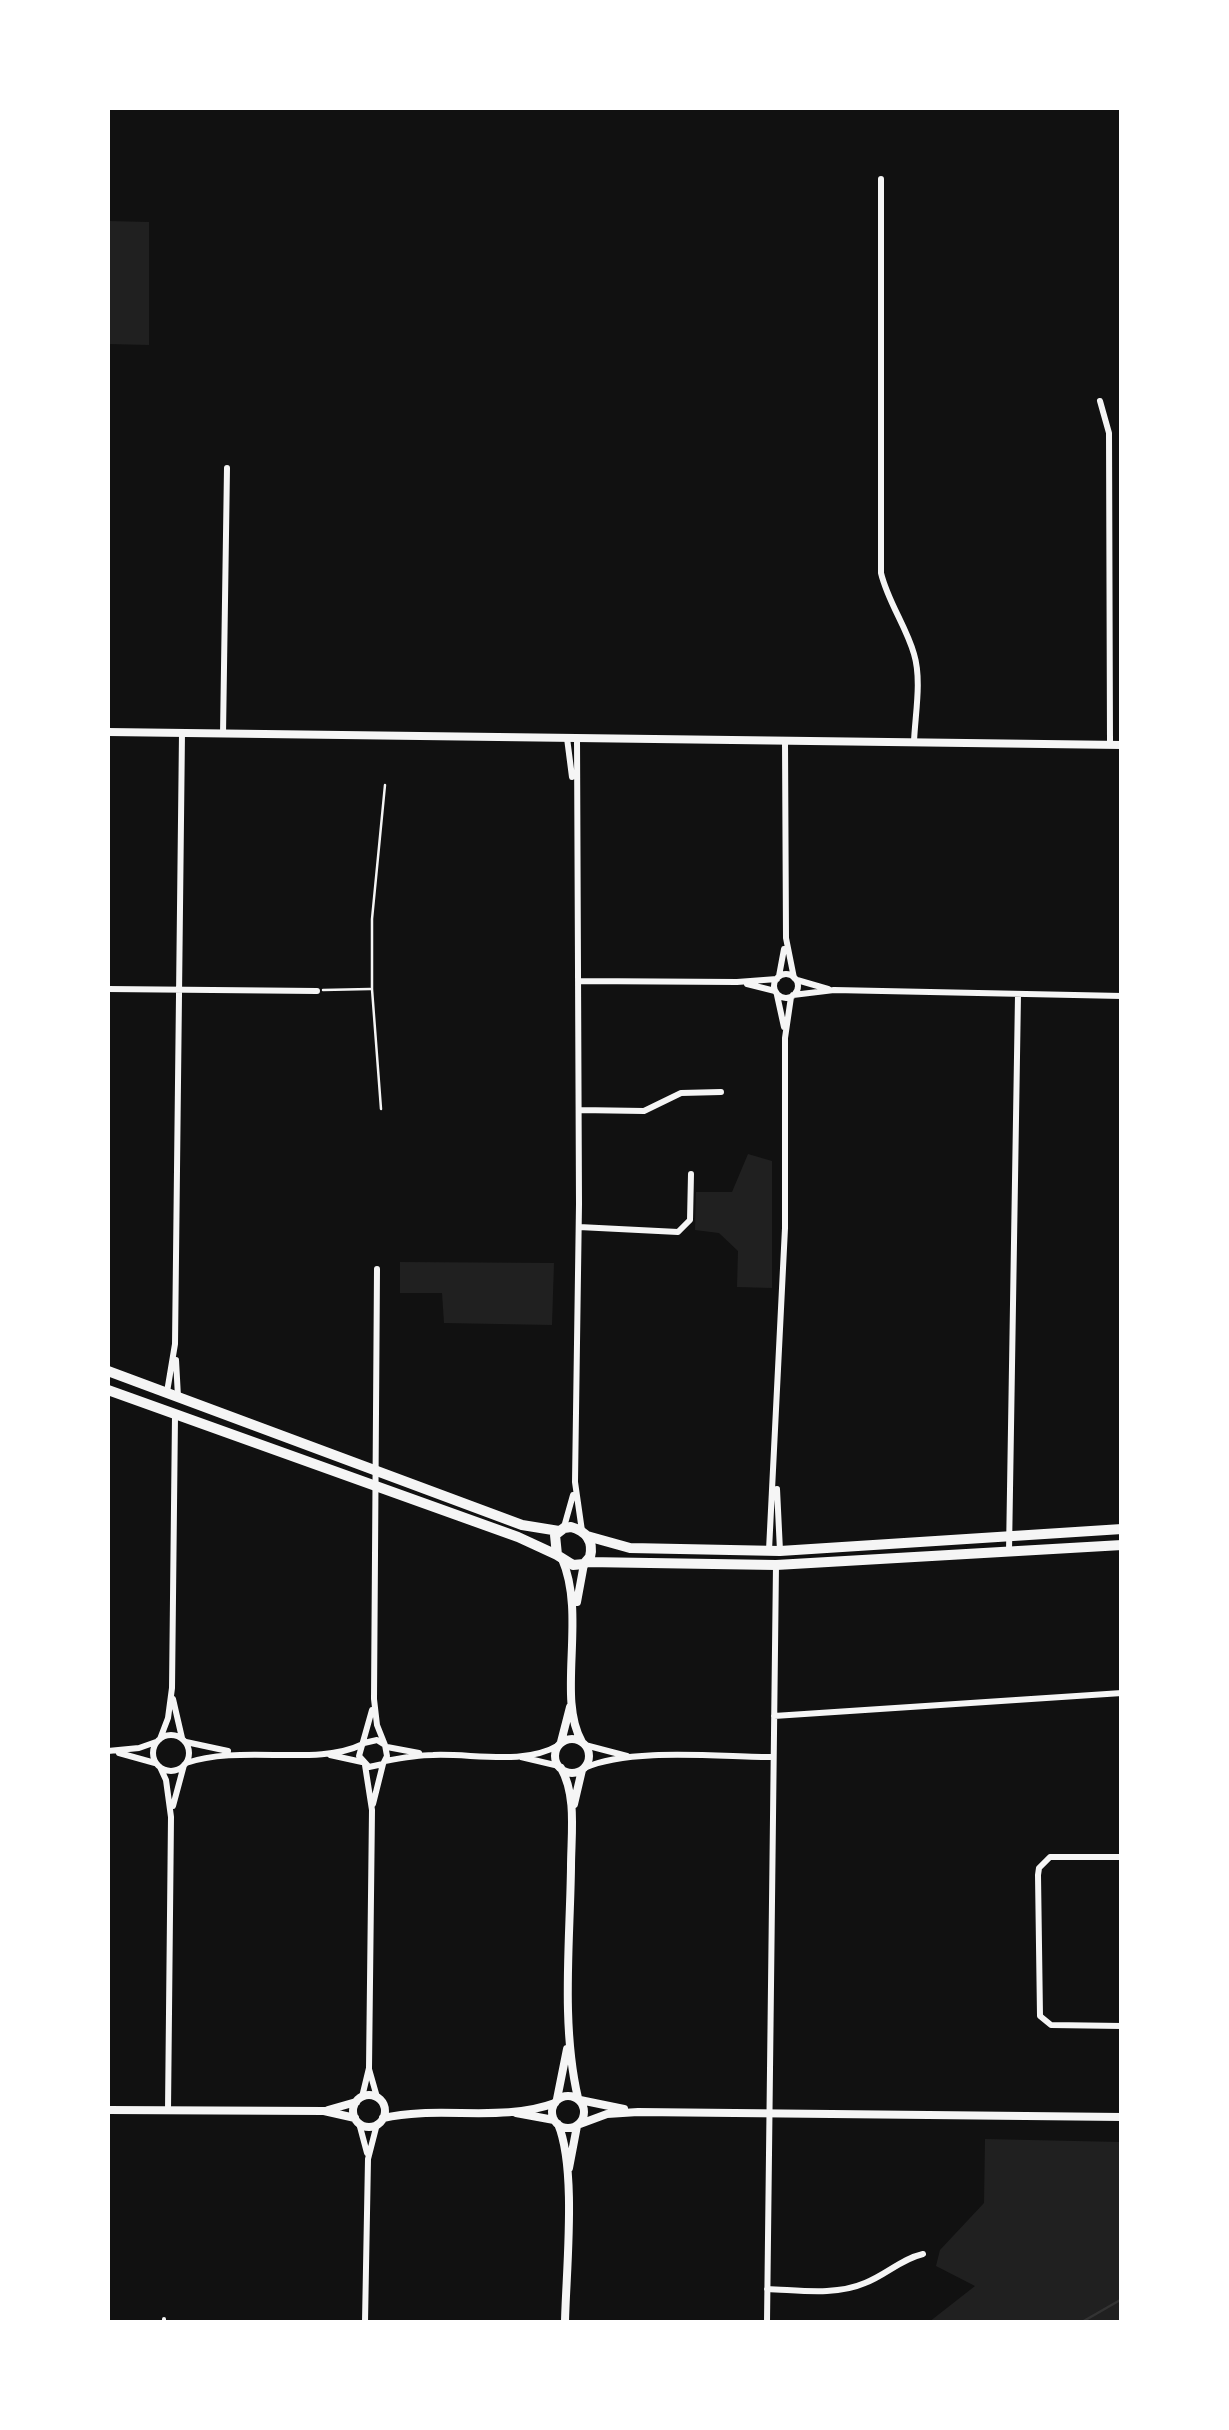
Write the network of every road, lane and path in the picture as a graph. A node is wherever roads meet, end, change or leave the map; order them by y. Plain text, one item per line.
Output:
1 (881, 178) dead end
2 (1100, 401) dead end
3 (227, 468) dead end
4 (108, 732) edge
5 (182, 733) junction
6 (223, 734) junction
7 (572, 738) junction
8 (785, 741) junction
9 (914, 742) junction
10 (1110, 745) junction
11 (1122, 745) edge
12 (385, 785) dead end
13 (786, 938) junction
14 (778, 978) junction
15 (794, 978) junction
16 (578, 981) junction
17 (737, 982) junction
18 (108, 988) edge
19 (179, 989) junction
20 (317, 990) joint
21 (372, 990) junction
22 (834, 990) junction
23 (776, 992) junction
24 (1018, 994) junction
25 (792, 996) junction
26 (1122, 996) edge
27 (786, 1038) junction
28 (721, 1092) dead end
29 (380, 1109) dead end
30 (578, 1110) junction
31 (690, 1174) dead end
32 (578, 1227) junction
33 (377, 1269) dead end
34 (108, 1371) edge
35 (108, 1390) edge
36 (172, 1395) junction
37 (175, 1416) junction
38 (376, 1470) junction
39 (575, 1482) junction
40 (376, 1486) junction
41 (1122, 1528) edge
42 (561, 1529) junction
43 (585, 1534) junction
44 (1009, 1537) junction
45 (1122, 1545) edge
46 (774, 1551) junction
47 (1009, 1551) junction
48 (559, 1557) junction
49 (586, 1563) junction
50 (776, 1565) junction
51 (574, 1616) junction
52 (172, 1688) junction
53 (1122, 1693) edge
54 (572, 1698) junction
55 (374, 1699) junction
56 (774, 1716) junction
57 (158, 1740) junction
58 (184, 1740) junction
59 (363, 1743) junction
60 (560, 1744) junction
61 (584, 1744) junction
62 (385, 1746) junction
63 (110, 1752) edge
64 (234, 1752) junction
65 (319, 1754) junction
66 (430, 1755) junction
67 (515, 1755) junction
68 (632, 1756) junction
69 (773, 1757) junction
70 (384, 1762) junction
71 (185, 1764) junction
72 (364, 1764) junction
73 (158, 1766) junction
74 (560, 1767) junction
75 (583, 1769) junction
76 (372, 1810) junction
77 (171, 1817) junction
78 (571, 1818) junction
79 (1122, 1857) edge
80 (1122, 2026) edge
81 (570, 2035) junction
82 (369, 2068) junction
83 (579, 2099) junction
84 (359, 2100) junction
85 (380, 2100) junction
86 (556, 2102) junction
87 (108, 2110) edge
88 (168, 2110) junction
89 (324, 2111) junction
90 (412, 2111) junction
91 (507, 2112) junction
92 (638, 2112) junction
93 (768, 2114) junction
94 (1122, 2118) edge
95 (357, 2120) junction
96 (380, 2121) junction
97 (556, 2122) junction
98 (578, 2125) junction
99 (368, 2159) junction
100 (568, 2172) junction
101 (923, 2254) dead end
102 (767, 2290) junction
103 (365, 2322) edge
104 (565, 2322) edge
105 (766, 2322) edge

1 - 9 street
2 - 10 street
3 - 6 street
4 - 5 street
5 - 6 street
5 - 19 street
6 - 7 street
7 - 8 street
7 - 16 street
8 - 9 street
8 - 13 street
9 - 10 street
10 - 11 street
12 - 21 path
13 - 14 street
13 - 15 street
14 - 15 street
14 - 17 street
14 - 23 street
15 - 22 street
15 - 25 street
16 - 17 street
16 - 30 street
17 - 23 street
18 - 19 street
19 - 20 street
19 - 36 street
20 - 21 path
21 - 29 path
22 - 24 street
22 - 25 street
23 - 25 street
23 - 27 street
24 - 26 street
24 - 44 street
25 - 27 street
27 - 46 street
28 - 30 street
30 - 32 street
31 - 32 street
32 - 39 street
33 - 38 street
34 - 36 main road
35 - 37 main road
36 - 37 main road
36 - 38 main road
37 - 40 main road
37 - 52 street
38 - 40 street
38 - 42 main road
39 - 42 street
39 - 43 street
40 - 48 main road
40 - 55 street
41 - 44 main road
42 - 43 main road
42 - 48 main road
43 - 46 main road
43 - 49 main road
44 - 46 main road
44 - 47 street
45 - 47 main road
46 - 50 main road
47 - 50 main road
48 - 49 main road
48 - 51 street
49 - 50 main road
49 - 51 street
50 - 56 street
51 - 54 street
52 - 57 street
52 - 58 street
53 - 56 street
54 - 60 street
54 - 61 street
55 - 59 street
55 - 62 street
56 - 69 street
57 - 58 street
57 - 63 street
57 - 73 street
58 - 64 street
58 - 71 street
59 - 62 street
59 - 65 street
59 - 72 street
60 - 61 street
60 - 67 street
60 - 74 street
61 - 68 street
61 - 75 street
62 - 66 street
62 - 70 street
63 - 73 street
64 - 65 street
64 - 71 street
65 - 72 street
66 - 67 street
66 - 70 street
67 - 74 street
68 - 69 street
68 - 75 street
69 - 93 street
70 - 72 street
70 - 76 street
71 - 73 street
71 - 77 street
72 - 76 street
73 - 77 street
74 - 75 street
74 - 78 street
75 - 78 street
76 - 82 street
77 - 88 street
78 - 81 street
79 - 80 street
81 - 83 street
81 - 86 street
82 - 84 street
82 - 85 street
83 - 86 street
83 - 92 street
83 - 98 street
84 - 85 street
84 - 89 street
84 - 95 street
85 - 90 street
85 - 96 street
86 - 91 street
86 - 97 street
87 - 88 street
88 - 89 street
89 - 95 street
90 - 91 street
90 - 96 street
91 - 97 street
92 - 93 street
92 - 98 street
93 - 94 street
93 - 102 street
95 - 96 street
95 - 99 street
96 - 99 street
97 - 98 street
97 - 100 street
98 - 100 street
99 - 103 street
100 - 104 street
101 - 102 street
102 - 105 street

